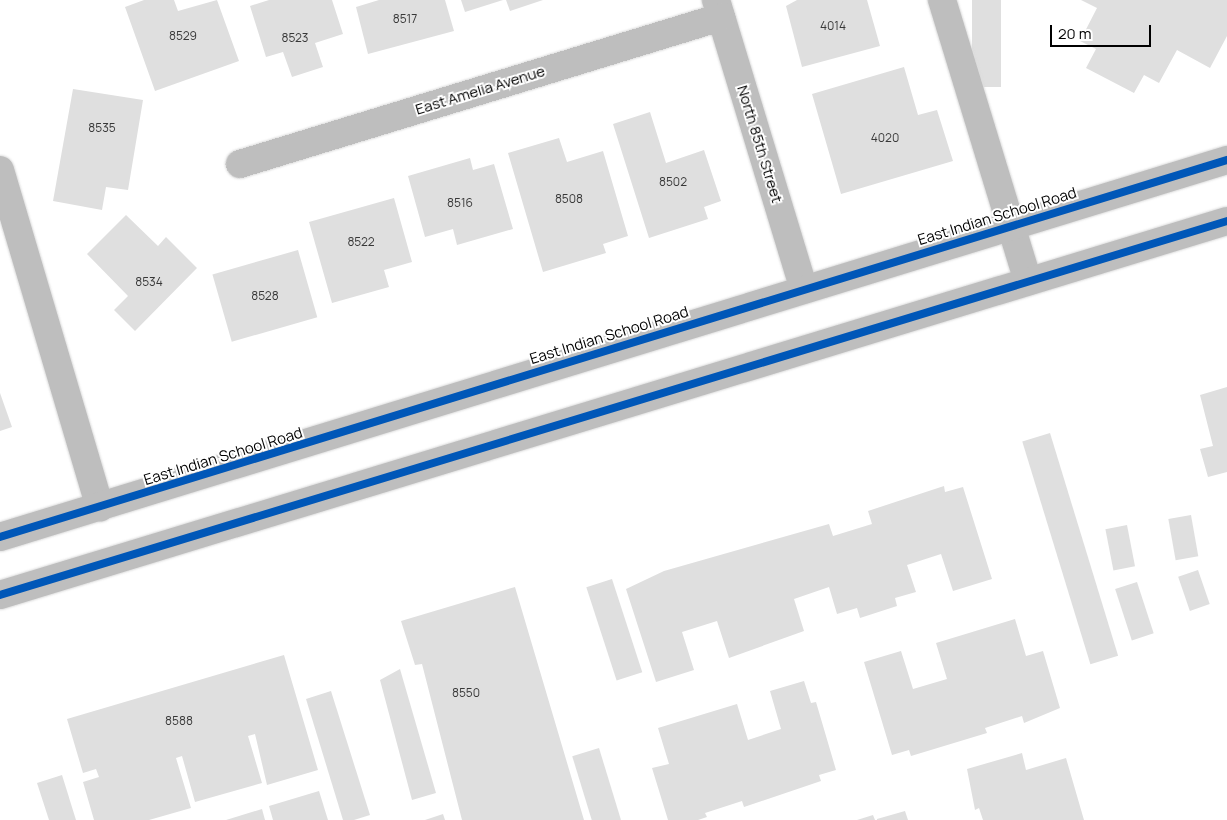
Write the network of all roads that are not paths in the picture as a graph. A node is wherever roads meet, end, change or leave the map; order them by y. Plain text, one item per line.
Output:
1 (942, 0) edge
2 (718, 9) edge
3 (1227, 160) edge
4 (240, 164) dead end
5 (0, 170) edge
6 (1227, 221) edge
7 (1012, 226) junction
8 (1028, 281) junction
9 (804, 289) junction
10 (100, 508) junction
11 (0, 536) edge
12 (0, 595) edge

1 - 7 main road
2 - 4 main road, East Amelia Avenue
2 - 9 main road, North 85th Street
3 - 7 main road, East Indian School Road
5 - 10 main road
6 - 8 main road
7 - 8 main road
7 - 9 main road, East Indian School Road
8 - 12 main road
9 - 10 main road, East Indian School Road
10 - 11 main road, East Indian School Road

